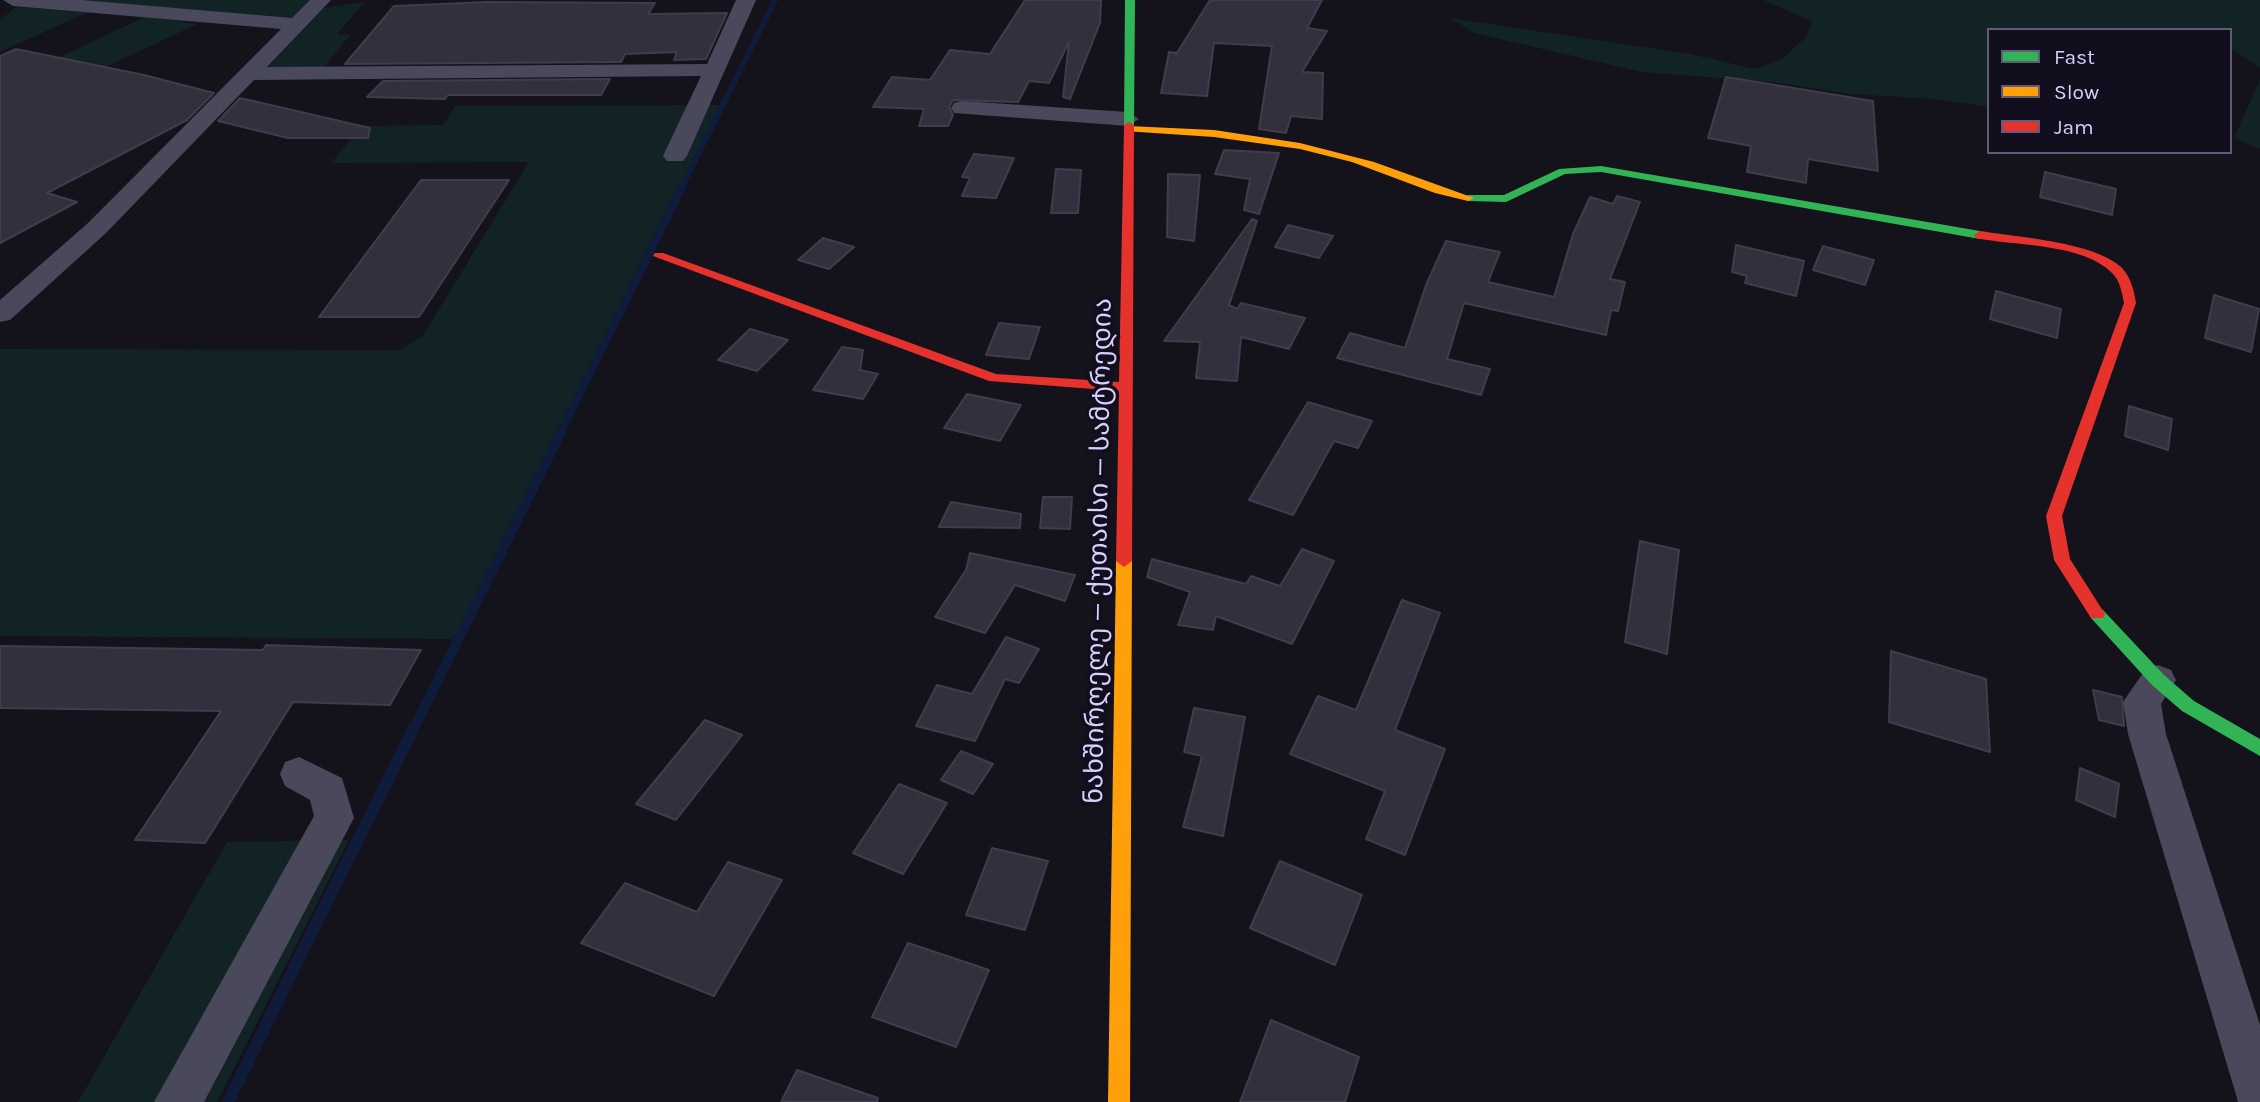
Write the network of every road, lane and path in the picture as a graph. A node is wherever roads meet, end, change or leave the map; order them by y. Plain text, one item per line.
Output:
1 (13, 0) edge
2 (321, 0) edge
3 (747, 0) edge
4 (1130, 0) edge
5 (0, 12) edge
6 (296, 23) junction
7 (712, 70) junction
8 (249, 74) junction
9 (962, 108) dead end
10 (1128, 124) junction
11 (675, 156) dead end
12 (659, 256) dead end
13 (0, 314) edge
14 (1125, 387) junction
15 (2158, 680) junction
16 (2260, 748) edge
17 (299, 774) dead end
18 (2260, 1098) edge
19 (178, 1102) edge
20 (1119, 1102) edge

1 - 5 street
1 - 6 street
2 - 6 street
3 - 7 street
4 - 10 street, ნახშირღელე — ქუთაისი — სამტრედია
6 - 8 street
7 - 8 street
7 - 11 street
8 - 13 street
9 - 10 street
10 - 14 street, ნახშირღელე — ქუთაისი — სამტრედია
10 - 15 street
12 - 14 street
14 - 20 street, ნახშირღელე — ქუთაისი — სამტრედია
15 - 16 street
15 - 18 street
17 - 19 street

